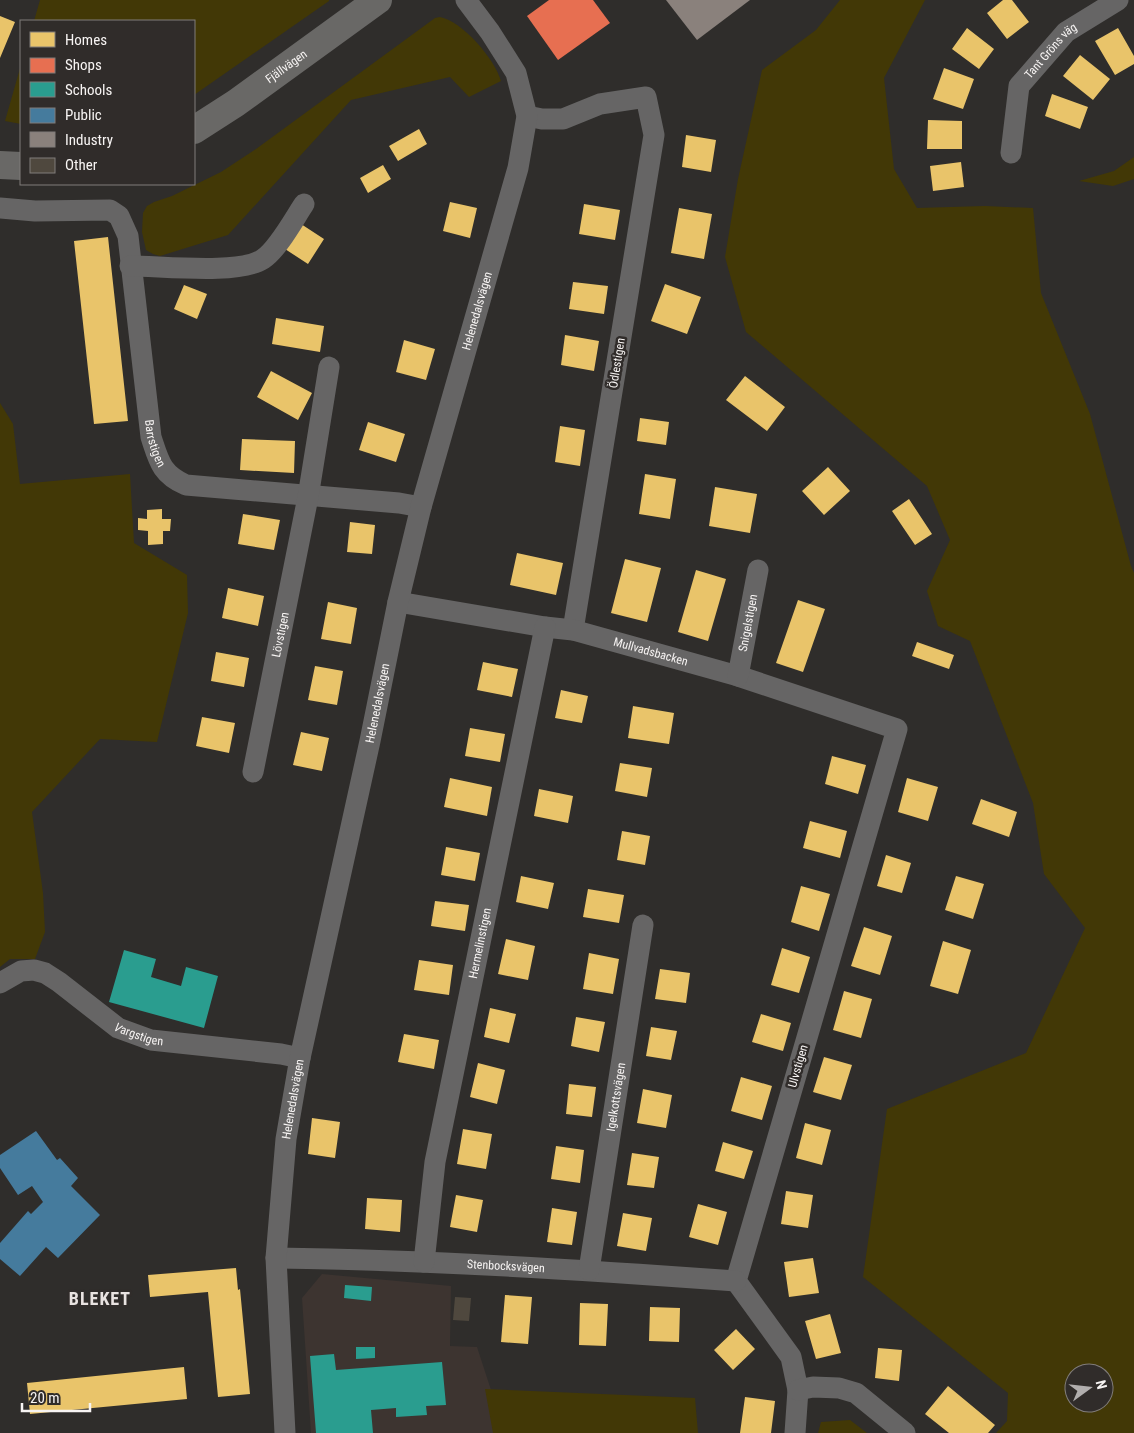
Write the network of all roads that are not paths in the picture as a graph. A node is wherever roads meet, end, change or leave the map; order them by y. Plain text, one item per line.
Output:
1 (378, 0) edge
2 (466, 0) edge
3 (1118, 0) edge
4 (526, 116) junction
5 (195, 129) edge
6 (1011, 153) dead end
7 (0, 165) edge
8 (20, 166) edge
9 (304, 204) dead end
10 (0, 208) edge
11 (130, 266) junction
12 (329, 367) dead end
13 (308, 497) junction
14 (421, 507) junction
15 (758, 570) dead end
16 (398, 602) junction
17 (545, 627) junction
18 (573, 630) junction
19 (738, 676) junction
20 (897, 729) joint
21 (253, 772) dead end
22 (643, 925) dead end
23 (0, 983) edge
24 (300, 1058) junction
25 (276, 1258) junction
26 (424, 1262) junction
27 (590, 1270) junction
28 (736, 1281) junction
29 (798, 1390) junction
30 (285, 1433) edge
31 (796, 1433) edge
32 (906, 1433) edge

1 - 5 street, Fjällvägen
2 - 4 street, Helenedalsvägen
3 - 6 street, Tant Gröns väg
4 - 14 street, Helenedalsvägen
4 - 18 street, Ödlestigen
7 - 8 street
9 - 11 street
10 - 11 street, Barrstigen
11 - 13 street, Barrstigen
12 - 13 street
13 - 14 street, Barrstigen
13 - 21 street, Lövstigen
14 - 16 street, Helenedalsvägen
15 - 19 street, Snigelstigen
16 - 17 street, Mullvadsbacken
16 - 24 street, Helenedalsvägen
17 - 18 street, Mullvadsbacken
17 - 26 street, Hermelinstigen
18 - 19 street, Mullvadsbacken
19 - 20 street, Mullvadsbacken
20 - 28 street, Ulvstigen
22 - 27 street, Igelkottsvägen
23 - 24 street, Vargstigen
24 - 25 street, Helenedalsvägen
25 - 26 street, Stenbocksvägen
25 - 30 street, Helenedalsvägen
26 - 27 street, Stenbocksvägen
27 - 28 street, Stenbocksvägen
28 - 29 street
29 - 31 street
29 - 32 street

